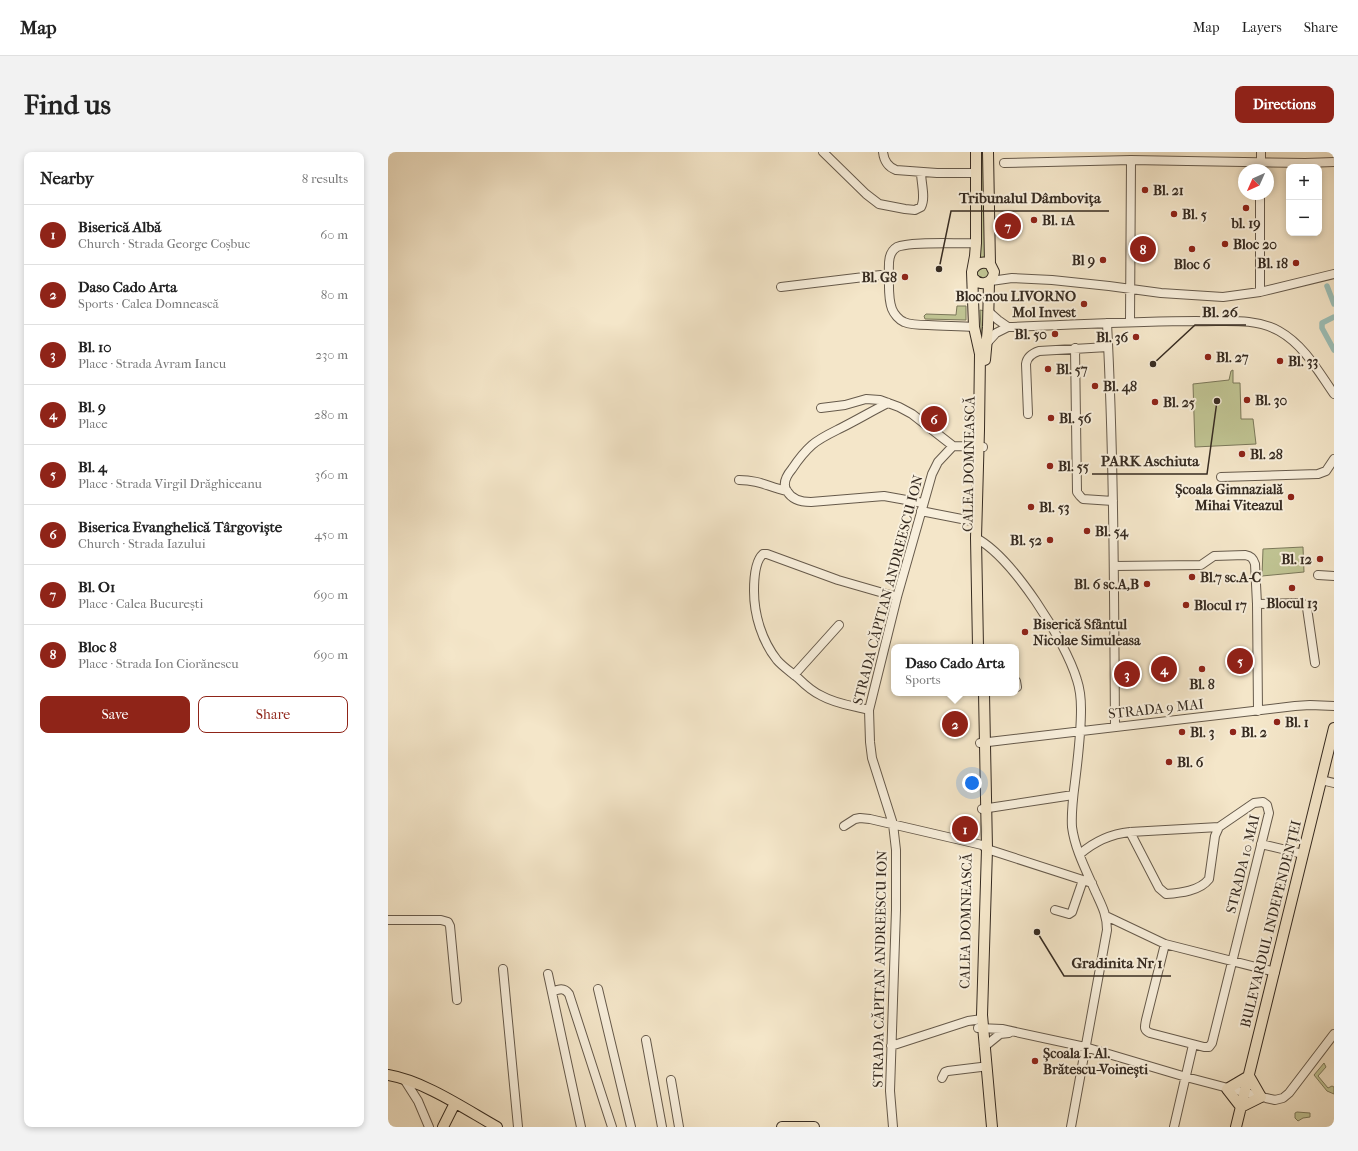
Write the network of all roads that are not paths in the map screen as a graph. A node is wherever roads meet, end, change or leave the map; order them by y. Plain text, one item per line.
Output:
1 (823, 152) edge
2 (883, 152) edge
3 (976, 152) edge
4 (988, 152) edge
5 (1260, 152) edge
6 (1104, 156) edge
7 (1131, 160) junction
8 (1334, 162) edge
9 (1004, 163) dead end
10 (1261, 164) edge
11 (1238, 165) edge
12 (1274, 165) edge
13 (921, 172) junction
14 (976, 173) junction
15 (1260, 200) edge
16 (976, 239) junction
17 (991, 267) junction
18 (973, 273) junction
19 (889, 274) junction
20 (1334, 274) edge
21 (1012, 278) junction
22 (990, 282) junction
23 (781, 287) dead end
24 (1130, 289) junction
25 (1260, 292) junction
26 (989, 312) junction
27 (1107, 322) junction
28 (1130, 322) junction
29 (974, 327) junction
30 (1008, 327) junction
31 (986, 344) junction
32 (1108, 347) junction
33 (1076, 348) junction
34 (1334, 394) edge
35 (888, 403) junction
36 (822, 408) dead end
37 (1028, 414) dead end
38 (953, 446) junction
39 (981, 447) junction
40 (1334, 458) edge
41 (1221, 477) dead end
42 (740, 480) dead end
43 (787, 491) junction
44 (1113, 500) junction
45 (922, 507) junction
46 (977, 522) junction
47 (979, 540) junction
48 (1114, 566) junction
49 (1318, 576) dead end
50 (1334, 576) edge
51 (898, 597) junction
52 (1257, 604) junction
53 (839, 625) dead end
54 (978, 644) edge
55 (982, 644) edge
56 (1315, 662) dead end
57 (794, 675) junction
58 (979, 696) edge
59 (984, 696) edge
60 (1334, 706) edge
61 (869, 710) junction
62 (1258, 711) junction
63 (1115, 727) junction
64 (1334, 728) edge
65 (1081, 731) junction
66 (983, 743) junction
67 (1321, 780) junction
68 (1334, 783) edge
69 (1073, 795) junction
70 (984, 808) junction
71 (892, 824) junction
72 (844, 826) dead end
73 (1219, 827) junction
74 (1130, 832) junction
75 (1261, 844) junction
76 (984, 847) junction
77 (1080, 854) junction
78 (1303, 854) junction
79 (1083, 880) junction
80 (1092, 882) junction
81 (1055, 910) dead end
82 (1106, 916) junction
83 (388, 920) edge
84 (1164, 944) junction
85 (1232, 961) junction
86 (503, 969) dead end
87 (1274, 972) junction
88 (548, 974) dead end
89 (598, 989) dead end
90 (552, 992) junction
91 (457, 1000) dead end
92 (981, 1020) junction
93 (1002, 1029) junction
94 (1014, 1032) junction
95 (1334, 1034) edge
96 (646, 1040) dead end
97 (1193, 1045) junction
98 (891, 1046) junction
99 (1085, 1047) junction
100 (984, 1048) junction
101 (983, 1067) junction
102 (388, 1075) edge
103 (1249, 1076) junction
104 (1186, 1077) junction
105 (942, 1078) dead end
106 (404, 1079) junction
107 (670, 1080) dead end
108 (1227, 1088) junction
109 (1244, 1093) junction
110 (1261, 1097) junction
111 (455, 1103) junction
112 (1241, 1107) junction
113 (430, 1127) edge
114 (443, 1127) edge
115 (497, 1127) edge
116 (518, 1127) edge
117 (581, 1127) edge
118 (612, 1127) edge
119 (631, 1127) edge
120 (662, 1127) edge
121 (679, 1127) edge
122 (782, 1127) edge
123 (814, 1127) edge
124 (893, 1127) edge
125 (986, 1127) edge
126 (992, 1127) edge
127 (1071, 1127) edge
128 (1174, 1127) edge
129 (1236, 1127) edge

1 - 13 street
2 - 13 street
3 - 14 main road, CALEA DOMNEASCĂ
4 - 17 main road
5 - 10 street
6 - 7 street
6 - 9 street
7 - 11 street
7 - 24 street
8 - 12 street
13 - 14 street
14 - 16 main road, CALEA DOMNEASCĂ
15 - 25 street
16 - 18 main road, CALEA DOMNEASCĂ
16 - 19 street
17 - 18 main road
17 - 21 street
17 - 22 main road
18 - 22 main road
18 - 29 main road, CALEA DOMNEASCĂ
19 - 23 street
19 - 29 street
20 - 25 street
21 - 22 street
21 - 24 street
22 - 26 main road, CALEA DOMNEASCĂ
24 - 25 street
24 - 28 street
26 - 30 street
26 - 31 main road, CALEA DOMNEASCĂ
27 - 28 street
27 - 30 street
27 - 32 street
28 - 34 street
29 - 39 main road, CALEA DOMNEASCĂ
30 - 31 street
31 - 39 main road, CALEA DOMNEASCĂ
32 - 33 street
32 - 44 street
33 - 37 street
33 - 44 street
35 - 36 street
35 - 38 street
35 - 43 street
38 - 39 street
38 - 45 street, STRADA CĂPITAN ANDREESCU ION
39 - 46 main road, CALEA DOMNEASCĂ
39 - 47 main road, CALEA DOMNEASCĂ
40 - 41 street
42 - 43 street
43 - 45 street
44 - 48 street
45 - 46 street
45 - 51 street, STRADA CĂPITAN ANDREESCU ION
46 - 47 main road, CALEA DOMNEASCĂ
47 - 54 main road, CALEA DOMNEASCĂ
47 - 55 main road, CALEA DOMNEASCĂ
47 - 65 street
48 - 52 street
48 - 63 street
49 - 50 street
51 - 57 street
51 - 61 street, STRADA CĂPITAN ANDREESCU ION
52 - 56 street
52 - 62 street
53 - 57 street
57 - 61 street
58 - 66 main road, CALEA DOMNEASCĂ
59 - 66 main road, CALEA DOMNEASCĂ
60 - 62 street, STRADA 9 MAI
61 - 71 street, STRADA CĂPITAN ANDREESCU ION
62 - 63 street, STRADA 9 MAI
63 - 65 street, STRADA 9 MAI
64 - 67 main road, BULEVARDUL INDEPENDENȚEI
65 - 66 street, STRADA 9 MAI
65 - 69 street
66 - 70 main road, CALEA DOMNEASCĂ
67 - 68 street
67 - 78 main road, BULEVARDUL INDEPENDENȚEI
69 - 70 street
69 - 77 street
70 - 76 main road, CALEA DOMNEASCĂ
71 - 72 street
71 - 76 street
71 - 98 street, STRADA CĂPITAN ANDREESCU ION
73 - 74 street
73 - 74 street
73 - 75 street, STRADA 10 MAI
74 - 77 street
75 - 78 street
75 - 85 street, STRADA 10 MAI
76 - 79 street
76 - 92 main road, CALEA DOMNEASCĂ
77 - 80 street
78 - 87 main road, BULEVARDUL INDEPENDENȚEI
79 - 80 street
79 - 81 street
80 - 82 street
82 - 84 street
82 - 99 street
83 - 91 street
84 - 85 street
84 - 97 street
85 - 87 street
85 - 97 street, STRADA 10 MAI
86 - 116 street
87 - 103 main road, BULEVARDUL INDEPENDENȚEI
88 - 90 street
89 - 119 street
90 - 117 street
90 - 118 street
92 - 93 street
92 - 93 street
92 - 98 street
92 - 100 main road
92 - 101 main road, CALEA DOMNEASCĂ
93 - 94 street
94 - 99 street
94 - 100 street
95 - 110 street
96 - 120 street
97 - 104 street
98 - 124 street, STRADA CĂPITAN ANDREESCU ION
99 - 104 street
99 - 127 street
100 - 101 main road
101 - 105 street
101 - 125 main road, CALEA DOMNEASCĂ
101 - 126 main road, CALEA DOMNEASCĂ
102 - 106 main road
103 - 108 main road
103 - 109 main road, BULEVARDUL INDEPENDENȚEI
103 - 110 main road
104 - 108 street
104 - 128 street
106 - 111 main road
106 - 113 street
107 - 121 street
108 - 109 street
108 - 112 main road
109 - 110 street
109 - 112 main road, BULEVARDUL INDEPENDENȚEI
110 - 112 main road
111 - 114 main road
111 - 115 main road
112 - 129 main road, BULEVARDUL INDEPENDENȚEI
122 - 123 main road

